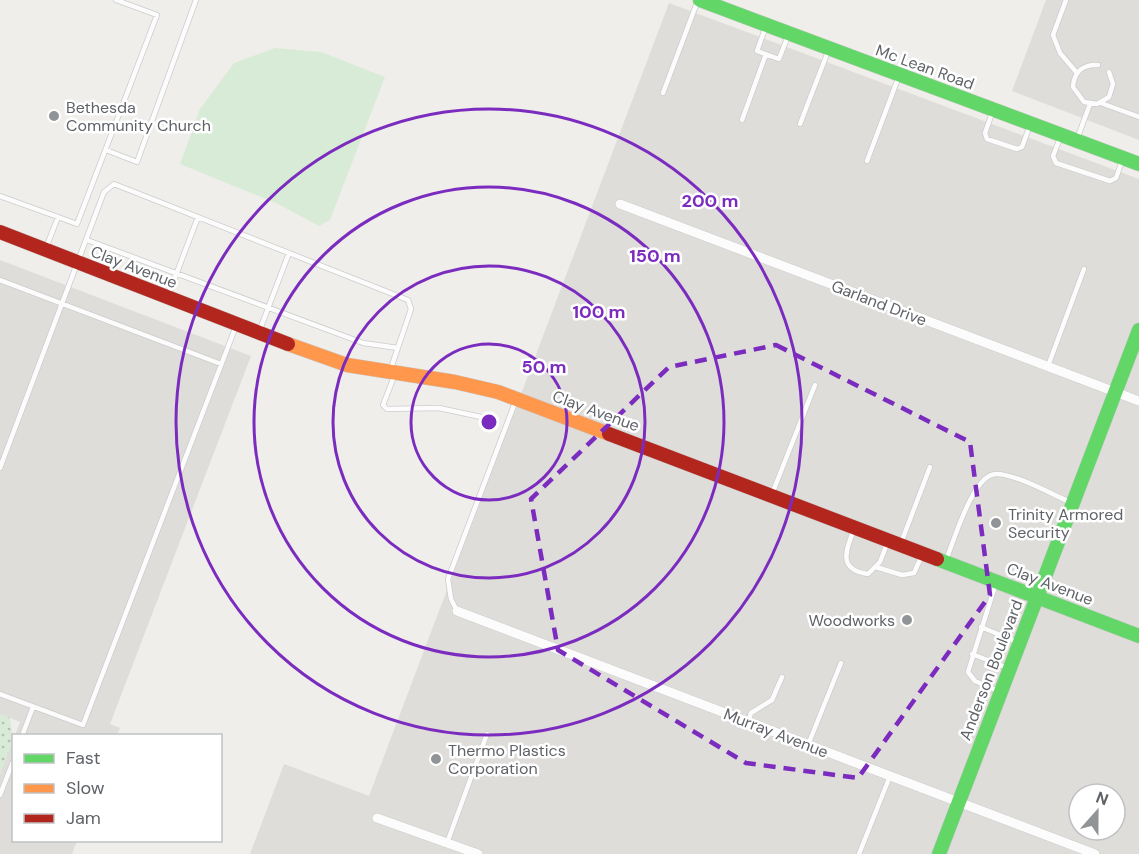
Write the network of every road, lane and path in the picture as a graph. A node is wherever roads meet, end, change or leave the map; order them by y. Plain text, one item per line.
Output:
1 (116, 0) edge
2 (196, 0) edge
3 (699, 0) edge
4 (1066, 0) edge
5 (766, 26) junction
6 (789, 35) junction
7 (829, 50) junction
8 (766, 54) junction
9 (1098, 65) dead end
10 (1109, 72) dead end
11 (1077, 73) junction
12 (899, 75) junction
13 (663, 93) dead end
14 (1101, 103) junction
15 (1090, 104) junction
16 (993, 110) junction
17 (1139, 117) edge
18 (742, 120) dead end
19 (800, 124) dead end
20 (1030, 124) junction
21 (1061, 135) junction
22 (1076, 141) junction
23 (106, 150) junction
24 (1123, 158) junction
25 (867, 161) dead end
26 (1139, 164) edge
27 (0, 196) edge
28 (620, 204) dead end
29 (58, 217) junction
30 (198, 217) junction
31 (0, 232) edge
32 (87, 240) junction
33 (45, 249) junction
34 (289, 253) junction
35 (78, 263) junction
36 (1084, 269) dead end
37 (176, 273) junction
38 (0, 280) edge
39 (167, 297) junction
40 (63, 304) junction
41 (268, 309) junction
42 (237, 325) junction
43 (1139, 330) edge
44 (259, 334) junction
45 (398, 348) junction
46 (221, 364) junction
47 (1048, 366) junction
48 (392, 374) junction
49 (815, 385) dead end
50 (1115, 392) junction
51 (516, 398) junction
52 (1139, 401) edge
53 (481, 417) dead end
54 (930, 466) dead end
55 (0, 468) edge
56 (771, 494) junction
57 (1072, 504) junction
58 (855, 526) junction
59 (895, 541) junction
60 (923, 552) junction
61 (946, 561) junction
62 (876, 567) junction
63 (996, 581) junction
64 (1037, 596) junction
65 (457, 611) joint
66 (981, 627) junction
67 (1139, 636) edge
68 (1019, 642) junction
69 (972, 654) junction
70 (841, 663) dead end
71 (1009, 669) junction
72 (782, 677) dead end
73 (1000, 692) junction
74 (0, 694) edge
75 (33, 707) junction
76 (748, 722) junction
77 (22, 734) edge
78 (487, 735) dead end
79 (808, 745) junction
80 (12, 764) edge
81 (890, 776) junction
82 (0, 795) edge
83 (958, 802) junction
84 (377, 818) dead end
85 (447, 843) junction
86 (474, 853) edge
87 (859, 854) edge
88 (939, 854) edge
89 (1095, 854) edge

1 - 23 lane
2 - 23 lane
3 - 5 street, Mc Lean Road
3 - 13 lane
4 - 11 lane
5 - 6 street, Mc Lean Road
5 - 8 lane
6 - 7 street, Mc Lean Road
6 - 8 lane
7 - 12 street, Mc Lean Road
7 - 19 lane
8 - 18 lane
9 - 11 lane
10 - 14 lane
11 - 15 lane
12 - 16 street, Mc Lean Road
12 - 25 lane
14 - 15 lane
14 - 17 lane
15 - 22 lane
16 - 20 street, Mc Lean Road
16 - 20 lane
20 - 21 street, Mc Lean Road
21 - 22 street, Mc Lean Road
21 - 24 lane
22 - 24 street, Mc Lean Road
23 - 29 lane
24 - 26 street, Mc Lean Road
27 - 29 lane
28 - 47 street, Garland Drive
29 - 33 lane
30 - 32 lane
30 - 34 lane
30 - 37 lane
31 - 33 street, Clay Avenue
32 - 35 lane
32 - 37 lane
33 - 35 street, Clay Avenue
34 - 41 lane
34 - 45 lane
35 - 39 street, Clay Avenue
35 - 40 lane
36 - 47 lane
37 - 39 lane
37 - 41 lane
38 - 40 lane
39 - 42 street, Clay Avenue
40 - 46 lane
40 - 55 lane
41 - 44 lane
41 - 45 lane
42 - 44 street, Clay Avenue
42 - 46 lane
43 - 50 street, Anderson Boulevard
44 - 48 street, Clay Avenue
45 - 48 lane
46 - 75 lane
47 - 50 street, Garland Drive
48 - 51 street, Clay Avenue
48 - 53 lane
49 - 56 lane
50 - 52 street, Garland Drive
50 - 57 street, Anderson Boulevard
51 - 56 street, Clay Avenue
51 - 65 lane
54 - 59 lane
56 - 58 street, Clay Avenue
57 - 61 lane
57 - 64 street, Anderson Boulevard
58 - 59 street, Clay Avenue
58 - 62 lane
59 - 60 street, Clay Avenue
59 - 62 lane
60 - 61 street, Clay Avenue
60 - 62 lane
61 - 63 street, Clay Avenue
63 - 64 street, Clay Avenue
63 - 66 lane
64 - 67 street, Clay Avenue
64 - 68 street, Anderson Boulevard
65 - 76 street, Murray Avenue
66 - 68 lane
66 - 69 lane
68 - 71 street, Anderson Boulevard
69 - 71 lane
69 - 73 lane
70 - 79 lane
71 - 73 street, Anderson Boulevard
72 - 76 lane
73 - 83 street, Anderson Boulevard
74 - 75 lane
75 - 77 lane
76 - 79 street, Murray Avenue
78 - 85 lane
79 - 81 street, Murray Avenue
80 - 82 lane
81 - 83 street, Murray Avenue
81 - 87 lane
83 - 88 street, Anderson Boulevard
83 - 89 street, Murray Avenue
84 - 85 street
85 - 86 street

